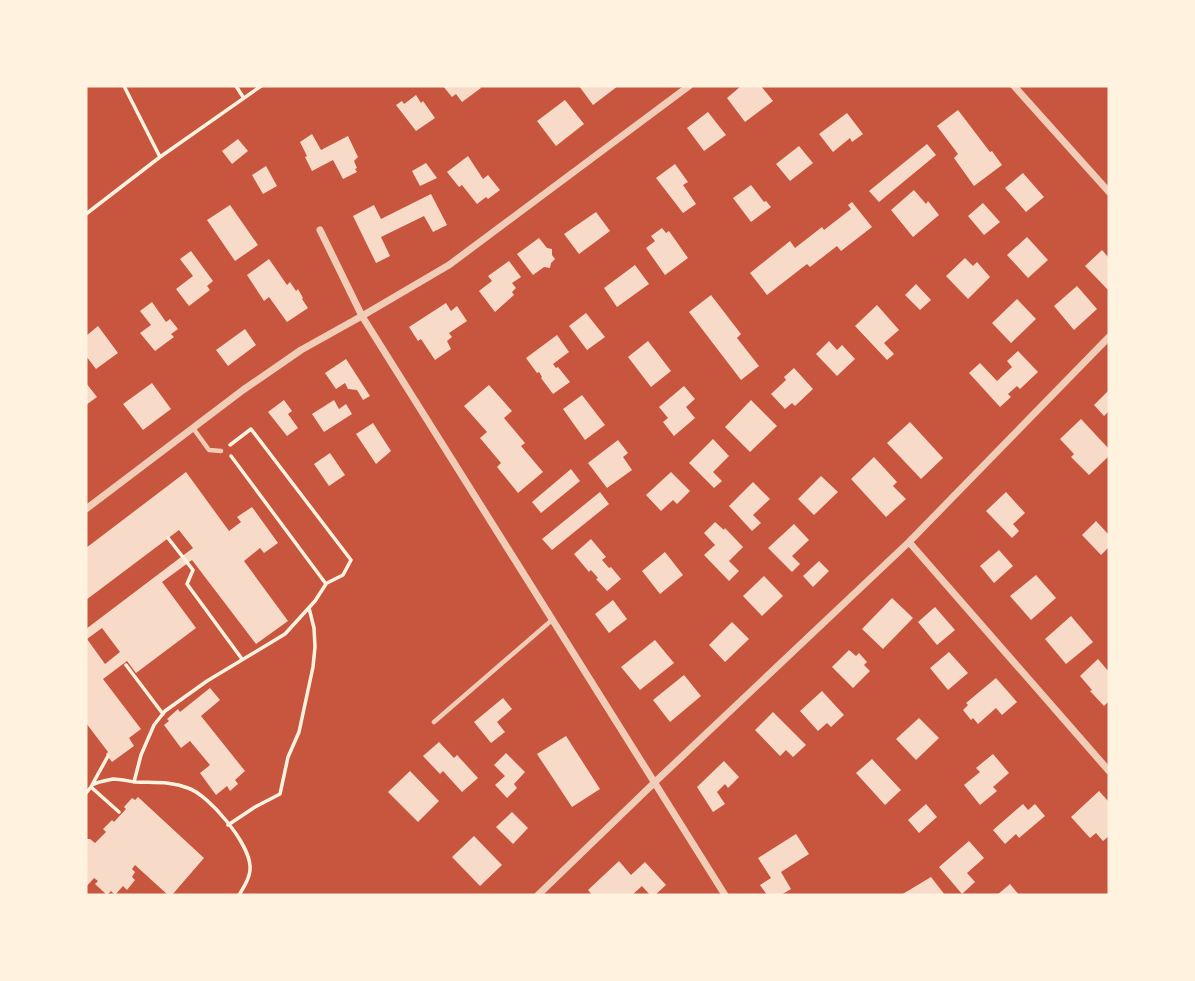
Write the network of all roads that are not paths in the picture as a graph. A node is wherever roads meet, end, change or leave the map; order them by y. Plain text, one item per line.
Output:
1 (689, 86) edge
2 (1014, 86) edge
3 (1109, 192) edge
4 (320, 230) dead end
5 (362, 316) junction
6 (1109, 337) edge
7 (193, 428) junction
8 (221, 451) dead end
9 (86, 509) edge
10 (909, 542) junction
11 (553, 619) junction
12 (434, 722) dead end
13 (1109, 771) edge
14 (655, 782) junction
15 (538, 895) edge
16 (725, 895) edge

1 - 5 street
2 - 3 street
4 - 5 street
5 - 7 street
5 - 11 street
6 - 10 street
7 - 8 lane
7 - 9 street
10 - 13 street
10 - 14 street
11 - 12 lane
11 - 14 street
14 - 15 street
14 - 16 street

